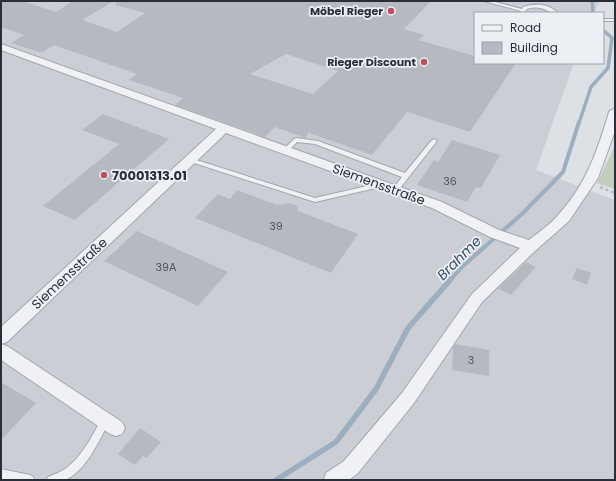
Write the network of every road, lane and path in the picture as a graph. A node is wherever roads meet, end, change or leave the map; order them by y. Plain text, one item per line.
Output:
1 (486, 1) edge
2 (522, 12) edge
3 (555, 12) edge
4 (604, 20) edge
5 (615, 20) edge
6 (1, 47) edge
7 (615, 112) edge
8 (224, 128) junction
9 (434, 141) dead end
10 (286, 150) junction
11 (190, 160) junction
12 (406, 176) junction
13 (380, 184) junction
14 (395, 190) junction
15 (525, 244) junction
16 (1, 337) edge
17 (1, 351) edge
18 (111, 424) joint
19 (1, 474) edge
20 (30, 480) edge
21 (51, 480) edge
22 (333, 480) edge

1 - 2 lane
2 - 3 lane
4 - 5 lane
6 - 8 street, Siemensstraße
7 - 15 street
8 - 10 street, Siemensstraße
8 - 11 street, Siemensstraße
9 - 12 lane
10 - 12 lane
10 - 13 street, Siemensstraße
11 - 13 lane
11 - 16 street, Siemensstraße
12 - 14 lane
13 - 14 street, Siemensstraße
14 - 15 street, Siemensstraße
15 - 22 street
17 - 18 street
18 - 21 lane
19 - 20 lane

